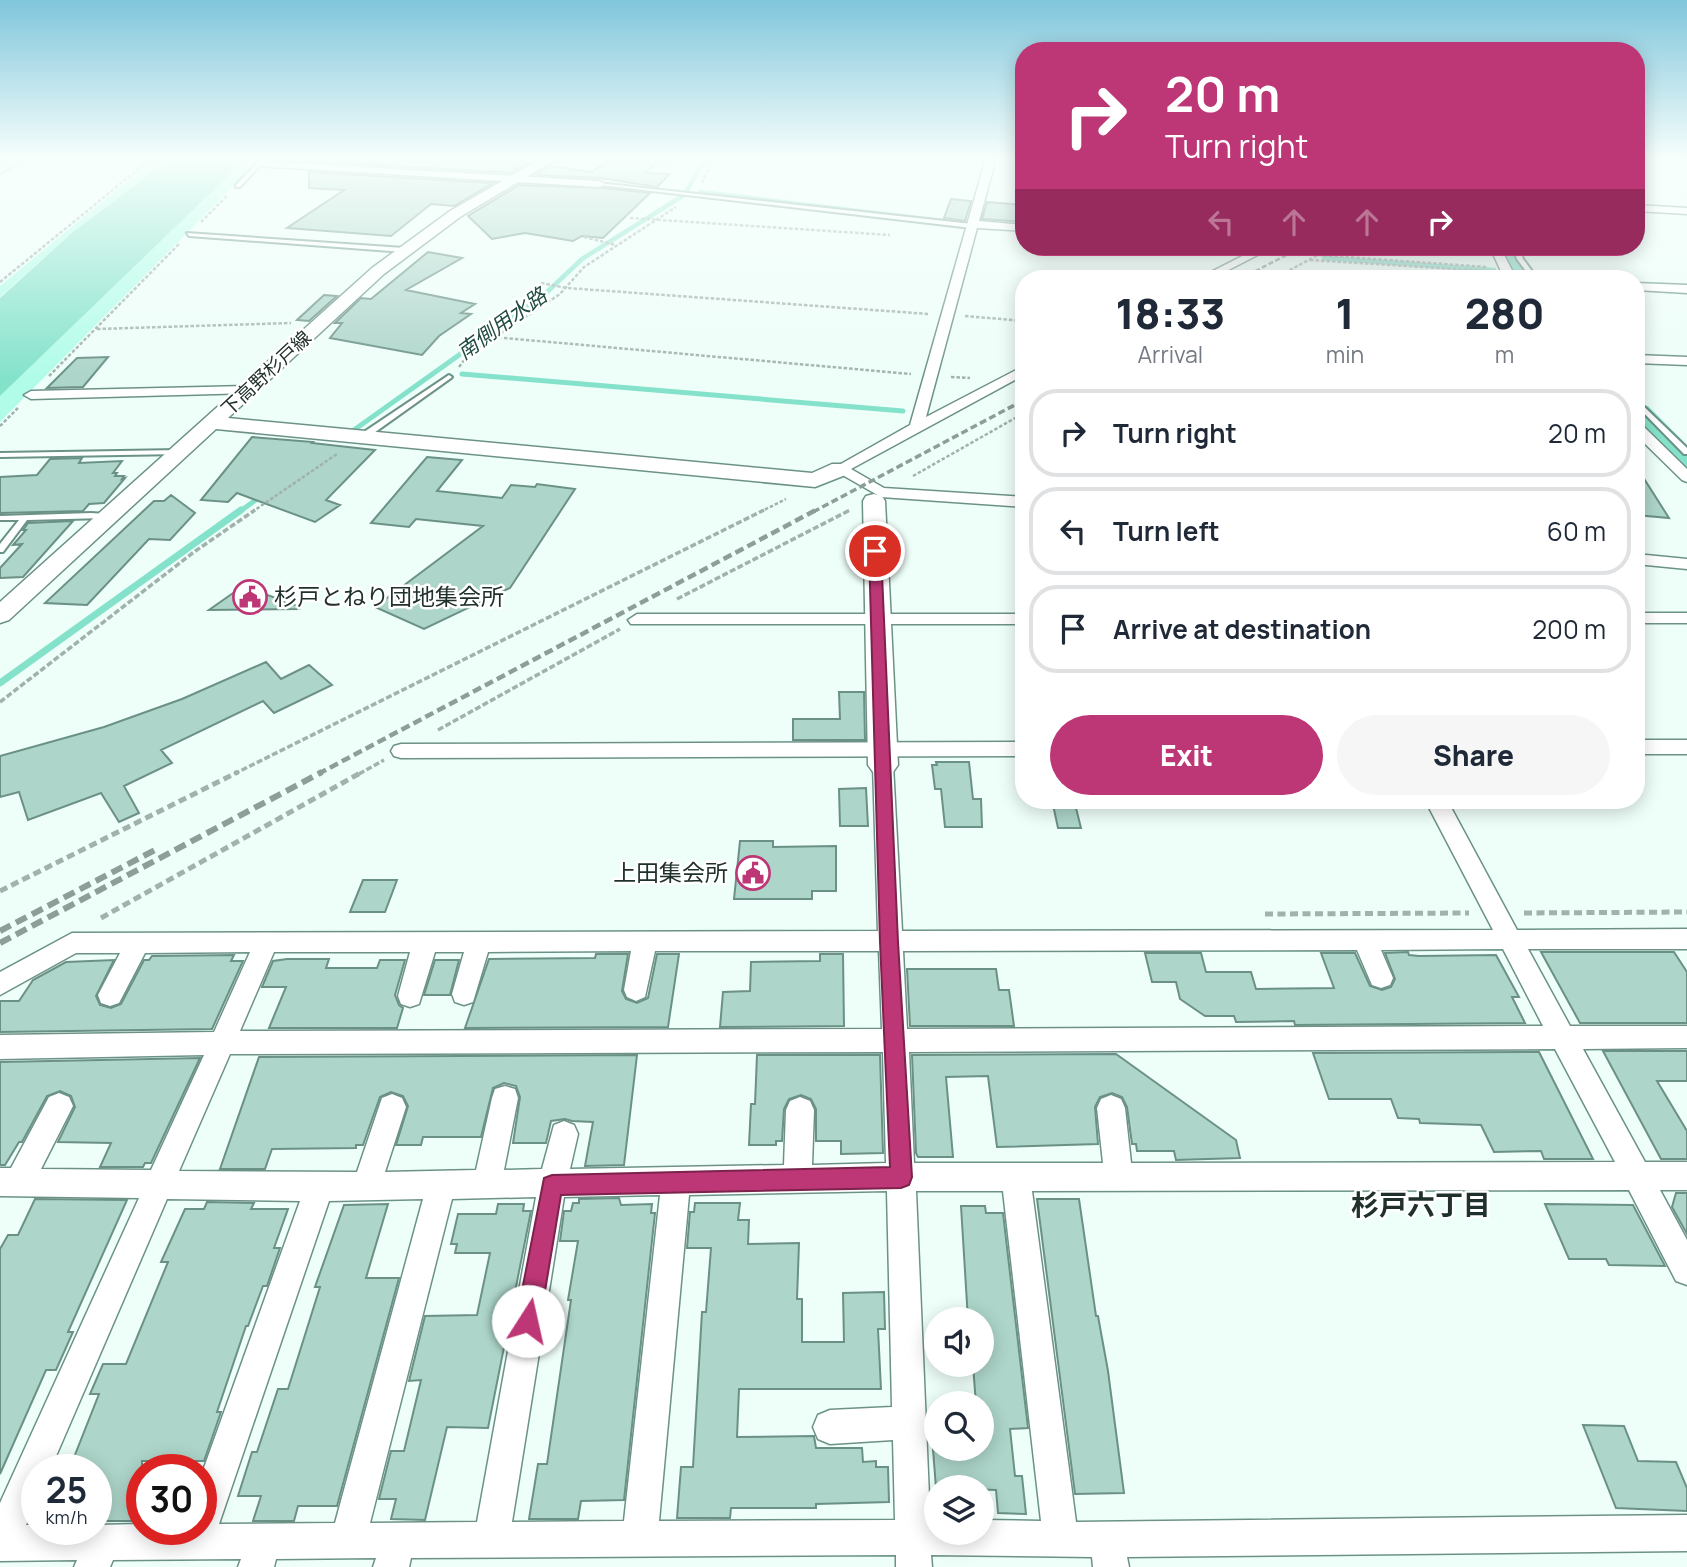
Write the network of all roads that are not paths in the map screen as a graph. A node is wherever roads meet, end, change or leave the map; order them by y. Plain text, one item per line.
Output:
1 (431, 231) edge
2 (970, 231) edge
3 (189, 234) road end
4 (404, 250) junction
5 (1250, 256) edge
6 (1221, 270) edge
7 (1645, 287) edge
8 (1687, 289) edge
9 (1645, 360) edge
10 (1687, 362) edge
11 (1015, 374) edge
12 (449, 377) road end
13 (247, 390) junction
14 (31, 395) road end
15 (1645, 410) edge
16 (1645, 417) edge
17 (1652, 417) junction
18 (212, 423) junction
19 (917, 425) junction
20 (1645, 436) edge
21 (360, 438) junction
22 (179, 452) junction
23 (1687, 452) edge
24 (0, 455) edge
25 (840, 469) junction
26 (1687, 477) edge
27 (883, 495) junction
28 (1015, 502) edge
29 (106, 516) junction
30 (25, 517) junction
31 (0, 518) edge
32 (0, 550) edge
33 (1645, 560) edge
34 (1687, 564) edge
35 (0, 615) edge
36 (1645, 618) edge
37 (1687, 618) edge
38 (877, 619) junction
39 (1015, 619) edge
40 (637, 620) road end
41 (1645, 747) edge
42 (1687, 747) edge
43 (1015, 750) edge
44 (401, 751) road end
45 (882, 757) junction
46 (1441, 809) edge
47 (1687, 939) edge
48 (1365, 940) junction
49 (1511, 940) junction
50 (889, 942) junction
51 (425, 943) junction
52 (479, 943) junction
53 (645, 943) junction
54 (137, 944) junction
55 (266, 944) junction
56 (1381, 978) dead end
57 (0, 984) edge
58 (636, 989) dead end
59 (464, 994) dead end
60 (110, 995) dead end
61 (410, 996) dead end
62 (1564, 1037) junction
63 (1687, 1037) edge
64 (893, 1040) junction
65 (222, 1044) junction
66 (0, 1047) edge
67 (505, 1098) dead end
68 (59, 1106) dead end
69 (392, 1107) dead end
70 (1111, 1108) dead end
71 (800, 1110) dead end
72 (564, 1134) dead end
73 (1638, 1176) junction
74 (1687, 1176) edge
75 (901, 1177) junction
76 (1016, 1177) junction
77 (1119, 1177) junction
78 (797, 1180) junction
79 (677, 1182) junction
80 (7, 1185) edge
81 (159, 1185) junction
82 (552, 1185) junction
83 (487, 1186) junction
84 (319, 1187) junction
85 (366, 1187) junction
86 (441, 1187) junction
87 (1687, 1270) edge
88 (909, 1423) junction
89 (830, 1427) dead end
90 (217, 1481) edge
91 (1687, 1533) edge
92 (1061, 1538) junction
93 (217, 1539) edge
94 (640, 1539) junction
95 (491, 1540) junction
96 (348, 1541) junction
97 (0, 1543) edge
98 (143, 1545) edge
99 (913, 1552) edge
100 (260, 1554) edge
101 (395, 1554) edge
102 (1109, 1554) edge
103 (97, 1555) edge

1 - 4 main road, 下高野杉戸線
2 - 19 street
3 - 4 lane
4 - 13 main road, 下高野杉戸線
5 - 6 street
7 - 8 street
9 - 10 street
11 - 19 street
12 - 21 lane
13 - 14 street
13 - 18 main road, 下高野杉戸線
15 - 17 lane
16 - 17 street
17 - 23 lane
18 - 21 main road
18 - 22 main road, 下高野杉戸線
19 - 25 street
20 - 26 street
21 - 25 main road
22 - 24 lane
22 - 29 main road, 下高野杉戸線
25 - 27 street
27 - 28 street
27 - 38 main road
29 - 30 lane
29 - 35 main road, 下高野杉戸線
30 - 31 lane
30 - 32 lane
33 - 34 street
36 - 37 street
38 - 39 street
38 - 40 street
38 - 45 main road
41 - 42 street
43 - 45 street
44 - 45 street
45 - 50 street
46 - 49 street
47 - 49 street
48 - 49 street
48 - 50 street
48 - 56 street
49 - 62 street
50 - 53 street
50 - 64 street
51 - 52 street
51 - 55 street
51 - 61 street
52 - 53 street
52 - 59 street
53 - 58 street
54 - 55 street
54 - 57 street
54 - 60 street
55 - 65 street
62 - 63 street
62 - 64 street
62 - 73 street
64 - 65 street
64 - 75 street
65 - 66 street
65 - 81 street
67 - 83 street
68 - 80 street
69 - 85 street
70 - 77 street
71 - 78 street
72 - 82 street
73 - 74 street
73 - 77 street
73 - 87 street
75 - 76 street
75 - 78 street
75 - 88 street
76 - 77 street
76 - 92 street
78 - 79 street
79 - 82 street
79 - 94 street
80 - 81 street
81 - 84 street
81 - 97 street
82 - 83 street
82 - 95 street
83 - 86 street
84 - 85 street
84 - 90 street
85 - 86 street
86 - 96 street
88 - 89 street
88 - 99 street
91 - 102 street
92 - 99 street
92 - 102 street
93 - 100 street
94 - 95 street
94 - 99 street
95 - 101 street
96 - 100 street
96 - 101 street
97 - 103 street
98 - 103 street

